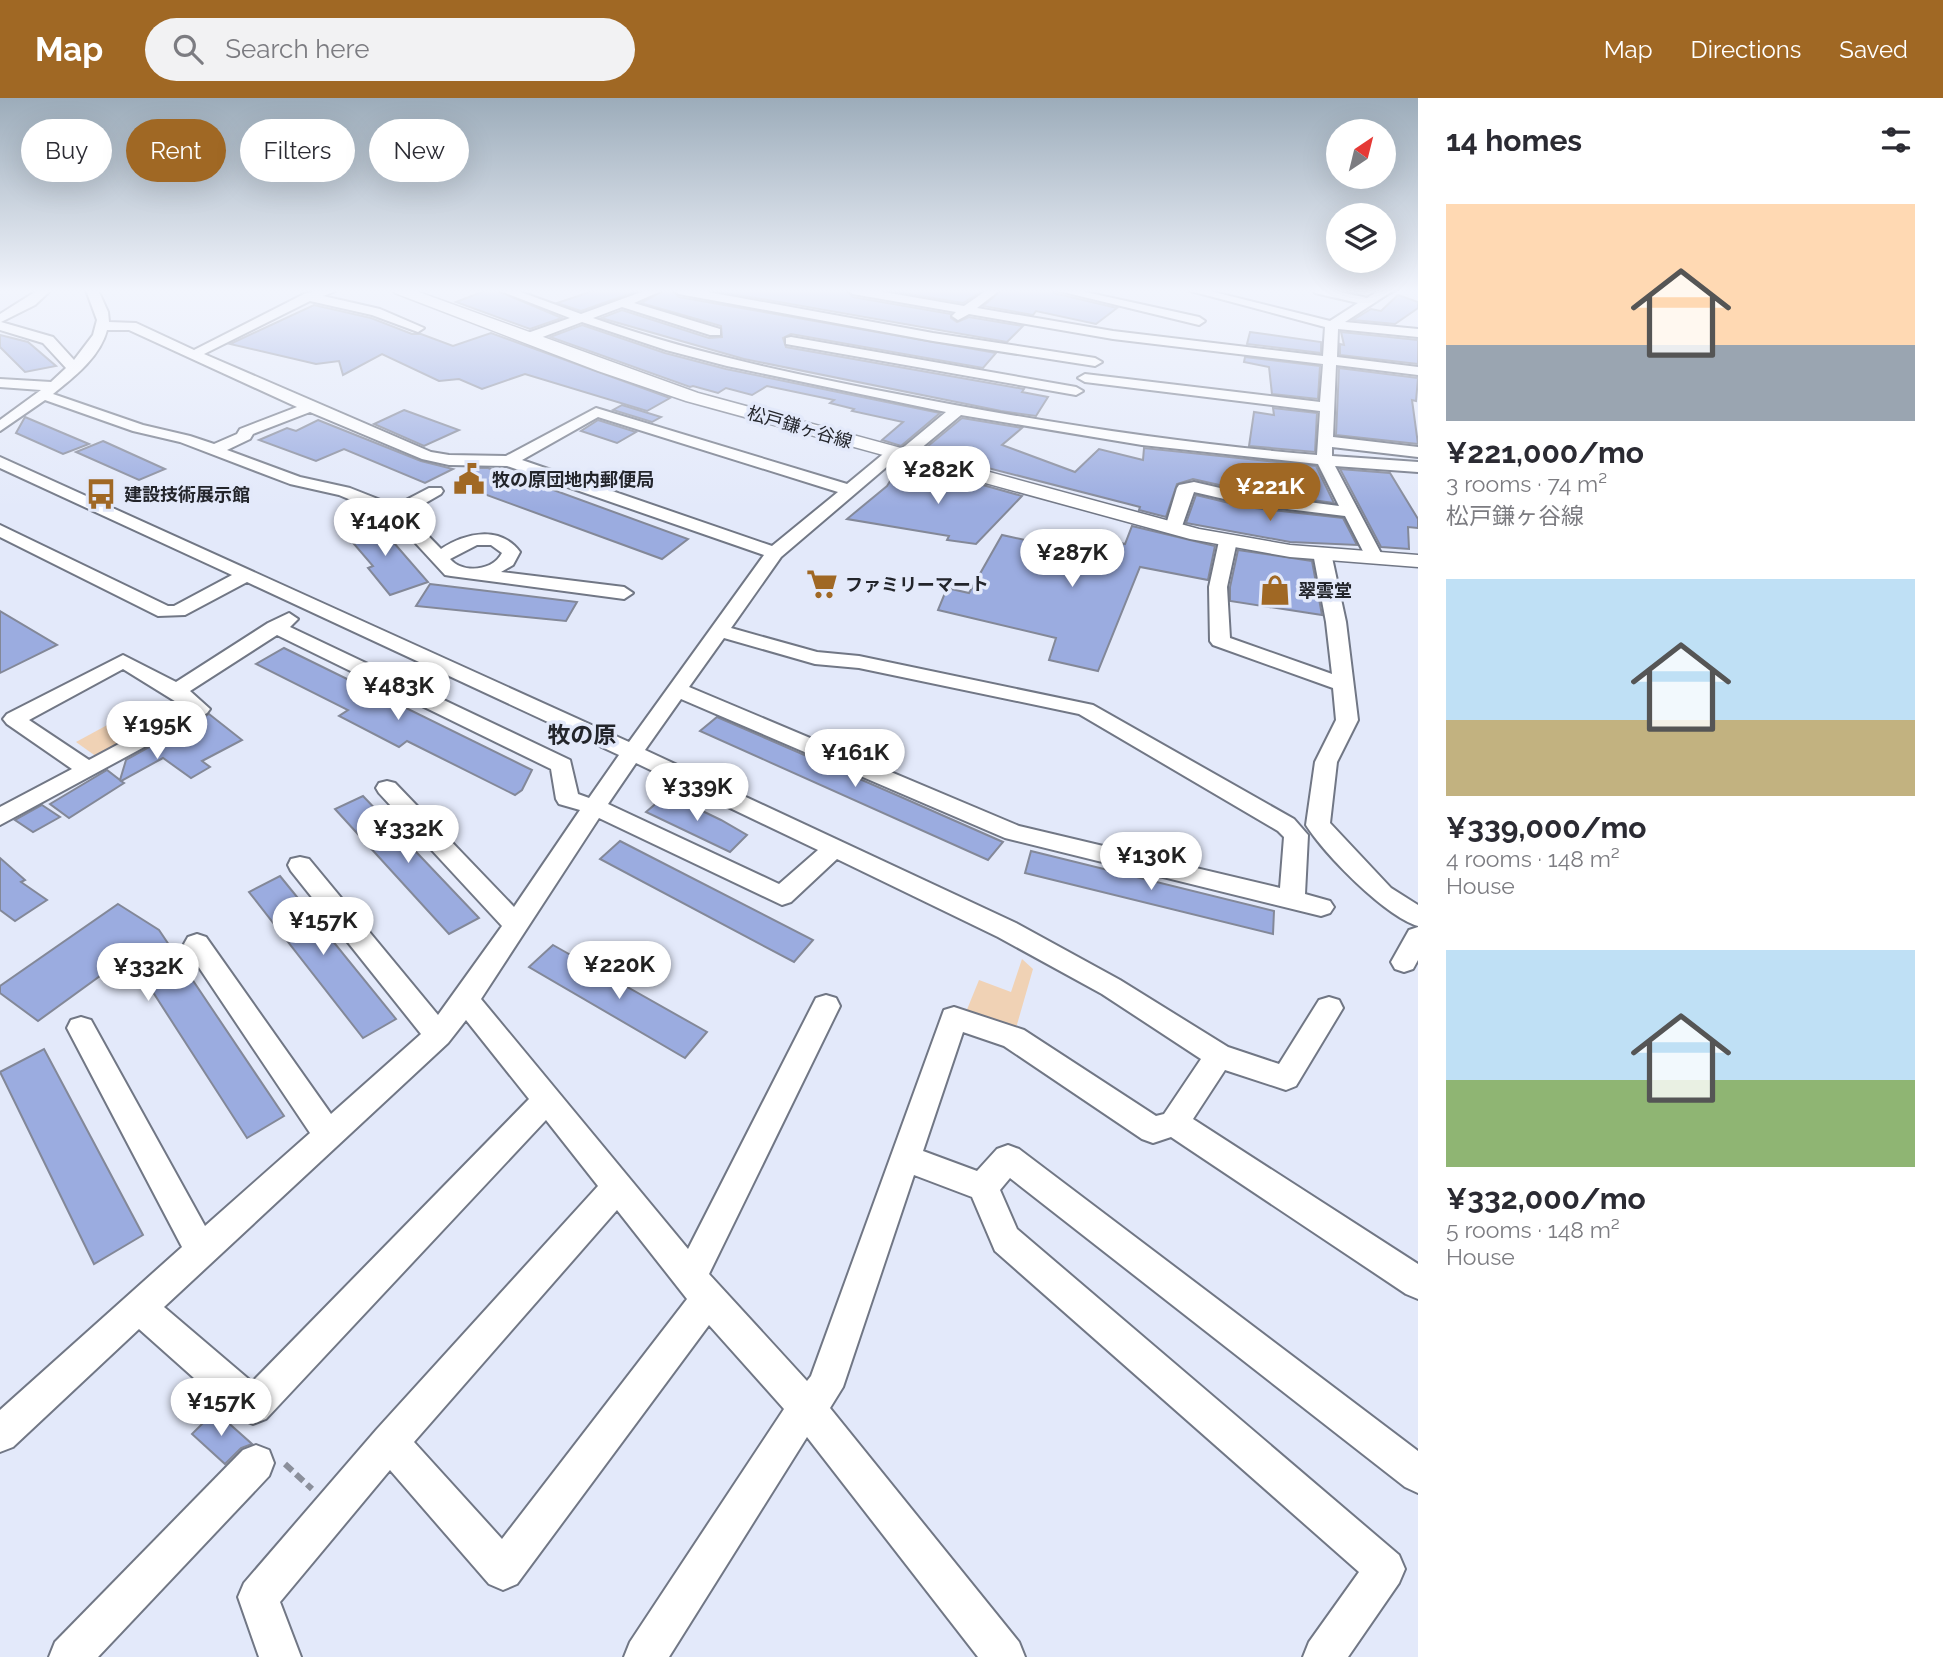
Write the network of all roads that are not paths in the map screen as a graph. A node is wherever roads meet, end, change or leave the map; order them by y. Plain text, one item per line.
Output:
1 (1095, 362) edge
2 (1329, 362) edge
3 (69, 363) edge
4 (81, 363) edge
5 (214, 363) edge
6 (596, 363) edge
7 (729, 363) edge
8 (756, 363) edge
9 (863, 363) edge
10 (1336, 363) edge
11 (748, 368) junction
12 (75, 369) junction
13 (1418, 371) edge
14 (1085, 378) junction
15 (1, 382) edge
16 (46, 390) junction
17 (910, 401) junction
18 (1069, 402) junction
19 (310, 407) junction
20 (1326, 407) junction
21 (957, 411) junction
22 (0, 427) edge
23 (1052, 427) junction
24 (1324, 435) junction
25 (1418, 440) edge
26 (214, 450) junction
27 (1418, 452) edge
28 (898, 455) junction
29 (1324, 460) junction
30 (509, 461) junction
31 (0, 463) edge
32 (1418, 467) edge
33 (849, 490) junction
34 (435, 491) dead end
35 (392, 508) junction
36 (1350, 512) junction
37 (1174, 528) junction
38 (0, 530) edge
39 (1227, 541) junction
40 (775, 553) junction
41 (1322, 553) junction
42 (1374, 557) junction
43 (440, 559) junction
44 (1418, 561) edge
45 (482, 575) junction
46 (245, 576) junction
47 (624, 593) dead end
48 (311, 606) junction
49 (275, 627) junction
50 (719, 630) junction
51 (1342, 684) junction
52 (678, 690) junction
53 (176, 691) junction
54 (632, 752) junction
55 (88, 770) junction
56 (387, 788) dead end
57 (595, 807) junction
58 (0, 817) edge
59 (834, 849) junction
60 (300, 865) dead end
61 (1292, 900) junction
62 (1321, 907) dead end
63 (1418, 917) edge
64 (516, 925) junction
65 (1418, 937) edge
66 (197, 944) dead end
67 (1404, 962) dead end
68 (466, 1000) junction
69 (826, 1006) dead end
70 (1329, 1008) dead end
71 (80, 1028) dead end
72 (438, 1035) junction
73 (1219, 1056) junction
74 (547, 1099) junction
75 (1174, 1123) junction
76 (329, 1136) junction
77 (904, 1158) junction
78 (618, 1186) junction
79 (983, 1186) junction
80 (201, 1250) junction
81 (1418, 1283) edge
82 (699, 1288) junction
83 (139, 1307) junction
84 (808, 1409) junction
85 (0, 1434) edge
86 (390, 1442) junction
87 (256, 1463) road end
88 (1418, 1474) edge
89 (70, 1657) edge
90 (280, 1657) edge
91 (645, 1657) edge
92 (1004, 1657) edge
93 (1324, 1657) edge

1 - 14 street
2 - 20 street
3 - 12 street
4 - 12 street
5 - 19 street
6 - 28 main road, 松戸鎌ヶ谷線
7 - 11 street
8 - 11 street
9 - 18 street
10 - 13 street
11 - 17 street
12 - 16 street
14 - 18 street
14 - 20 street
15 - 16 street
16 - 22 street
16 - 26 street
17 - 18 street
17 - 21 street
18 - 23 street
19 - 26 street
19 - 30 street
20 - 24 street
21 - 23 street
21 - 28 street
23 - 29 street
24 - 25 street
24 - 27 street
24 - 29 street
26 - 35 street
28 - 33 street
28 - 37 main road, 松戸鎌ヶ谷線
29 - 32 street
29 - 36 street
30 - 33 street
30 - 40 street
31 - 46 street
33 - 40 street
34 - 35 street
35 - 43 street
36 - 37 street
36 - 42 street
37 - 39 main road, 松戸鎌ヶ谷線
38 - 46 street
39 - 41 main road, 松戸鎌ヶ谷線
39 - 51 street
40 - 50 street
41 - 42 main road, 松戸鎌ヶ谷線
41 - 51 street
42 - 44 main road, 松戸鎌ヶ谷線
43 - 45 street
43 - 45 street
45 - 47 street
46 - 48 street
48 - 49 street
48 - 54 street
49 - 53 street
49 - 57 street
50 - 52 street
50 - 61 street
51 - 63 street
52 - 54 street
52 - 61 street
53 - 55 street
53 - 55 street
54 - 57 street
54 - 59 street
55 - 58 street
56 - 64 street
57 - 59 street
57 - 64 street
59 - 73 street
60 - 72 street
61 - 62 street
64 - 68 street
65 - 67 street
66 - 76 street
68 - 72 street
68 - 74 street
69 - 82 street
70 - 73 street
71 - 80 street
72 - 76 street
73 - 75 street
74 - 78 street
74 - 83 street
75 - 77 street
75 - 81 street
76 - 80 street
77 - 79 street
77 - 84 street
78 - 82 street
78 - 86 street
79 - 88 street
79 - 93 street
80 - 83 street
82 - 84 street
82 - 86 street
83 - 85 street
84 - 91 street
84 - 92 street
86 - 90 street
87 - 89 street

